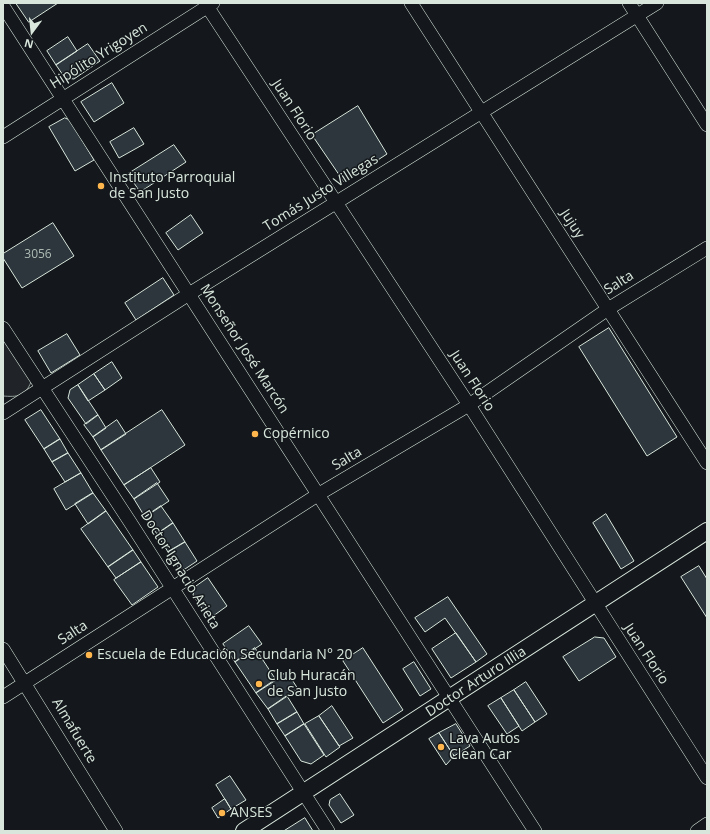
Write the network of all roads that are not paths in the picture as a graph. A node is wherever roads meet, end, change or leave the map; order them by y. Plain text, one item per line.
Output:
1 (411, 3) edge
2 (629, 3) edge
3 (657, 3) edge
4 (208, 4) edge
5 (3, 6) edge
6 (637, 16) junction
7 (63, 98) junction
8 (480, 112) junction
9 (707, 125) edge
10 (3, 137) edge
11 (336, 203) junction
12 (707, 248) edge
13 (190, 294) junction
14 (608, 309) junction
15 (3, 328) edge
16 (42, 389) junction
17 (469, 405) junction
18 (3, 413) edge
19 (707, 463) edge
20 (319, 494) junction
21 (707, 531) edge
22 (172, 588) junction
23 (595, 603) junction
24 (3, 649) edge
25 (25, 682) junction
26 (3, 696) edge
27 (450, 699) junction
28 (707, 778) edge
29 (304, 793) junction
30 (707, 824) edge
31 (116, 831) edge
32 (244, 831) edge
33 (328, 831) edge
34 (535, 831) edge
35 (697, 831) edge

1 - 8 street, Jujuy
2 - 6 street
3 - 6 street, Tomás Justo Villegas
4 - 7 street, Hipólito Yrigoyen
4 - 11 street, Juan Florio
5 - 7 street, Monseñor José Marcón
6 - 8 street, Tomás Justo Villegas
6 - 9 street
7 - 10 street, Hipólito Yrigoyen
7 - 13 street, Monseñor José Marcón
8 - 11 street, Tomás Justo Villegas
8 - 14 street, Jujuy
11 - 13 street, Tomás Justo Villegas
11 - 17 street, Juan Florio
12 - 14 street, Salta
13 - 16 street, Tomás Justo Villegas
13 - 20 street, Monseñor José Marcón
14 - 17 street, Salta
14 - 19 street, Jujuy
15 - 16 street, Doctor Ignacio Arieta
16 - 18 street, Tomás Justo Villegas
16 - 22 street, Doctor Ignacio Arieta
17 - 20 street, Salta
17 - 23 street, Juan Florio
20 - 22 street, Salta
20 - 27 street, Monseñor José Marcón
21 - 23 main road, Doctor Arturo Illia
22 - 25 street, Salta
22 - 29 street, Doctor Ignacio Arieta
23 - 27 main road, Doctor Arturo Illia
23 - 28 street, Juan Florio
24 - 25 street, Almafuerte
25 - 26 street, Salta
25 - 31 street, Almafuerte
27 - 29 main road, Doctor Arturo Illia
27 - 34 street, Monseñor José Marcón
29 - 32 main road, Doctor Arturo Illia
29 - 33 street, Doctor Ignacio Arieta
30 - 35 street

